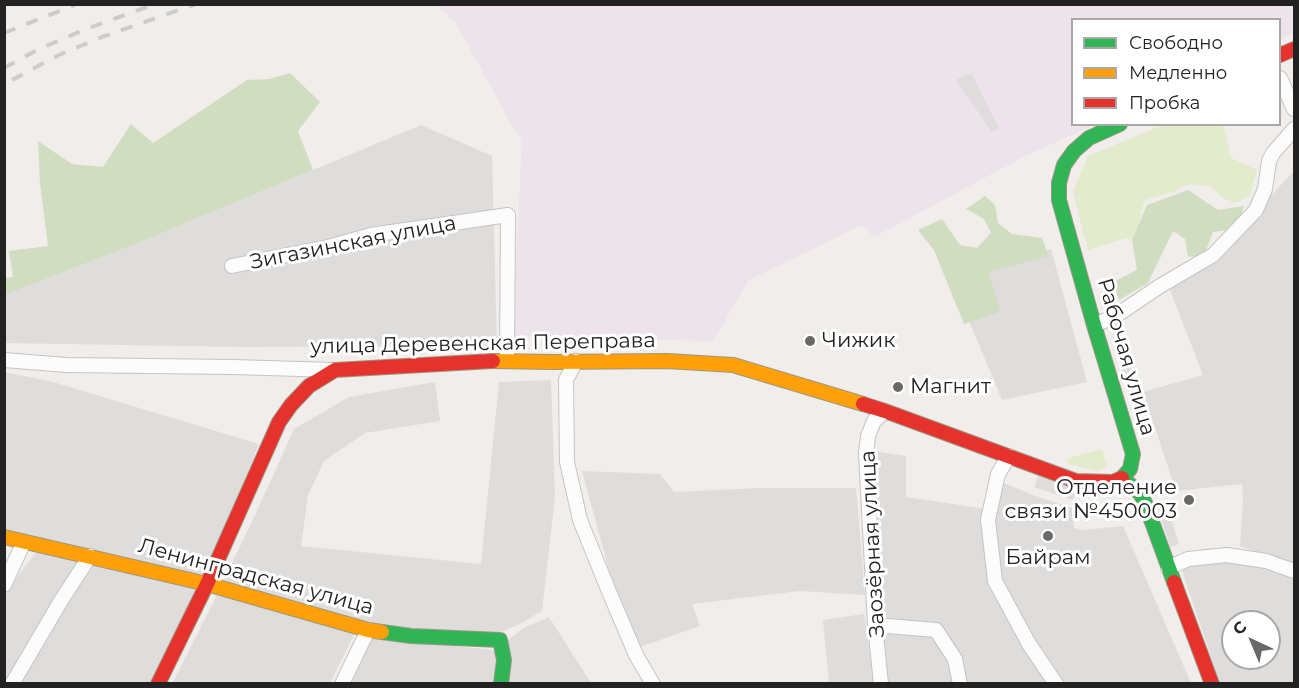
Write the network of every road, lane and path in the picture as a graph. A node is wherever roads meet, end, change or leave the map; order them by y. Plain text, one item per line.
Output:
1 (1281, 80) edge
2 (1294, 108) edge
3 (1116, 126) edge
4 (1294, 129) edge
5 (232, 266) dead end
6 (1094, 325) junction
7 (4, 360) edge
8 (507, 360) junction
9 (576, 361) junction
10 (335, 370) junction
11 (885, 411) junction
12 (1009, 456) junction
13 (1122, 478) junction
14 (4, 537) edge
15 (24, 542) junction
16 (90, 556) junction
17 (1168, 568) junction
18 (1294, 572) edge
19 (207, 584) junction
20 (4, 585) edge
21 (875, 625) junction
22 (369, 630) junction
23 (12, 684) edge
24 (158, 684) edge
25 (342, 684) edge
26 (501, 684) edge
27 (653, 684) edge
28 (881, 684) edge
29 (960, 684) edge
30 (1056, 684) edge
31 (1212, 684) edge

1 - 2 street
3 - 6 street, Рабочая улица
4 - 6 street
5 - 8 street, Зигазинская улица
6 - 13 street, Рабочая улица
7 - 10 street, улица Деревенская Переправа
8 - 9 street, улица Деревенская Переправа
8 - 10 street, улица Деревенская Переправа
9 - 11 street, улица Деревенская Переправа
9 - 27 street
10 - 19 street
11 - 12 street, улица Деревенская Переправа
11 - 21 street, Заозёрная улица
12 - 13 street, улица Деревенская Переправа
12 - 30 street
13 - 17 street
14 - 15 street, Ленинградская улица
15 - 16 street, Ленинградская улица
15 - 20 street
16 - 19 street, Ленинградская улица
16 - 23 street
17 - 18 street
17 - 31 street
19 - 22 street, Ленинградская улица
19 - 24 street
21 - 28 street, Заозёрная улица
21 - 29 street
22 - 25 street
22 - 26 street, Ленинградская улица

